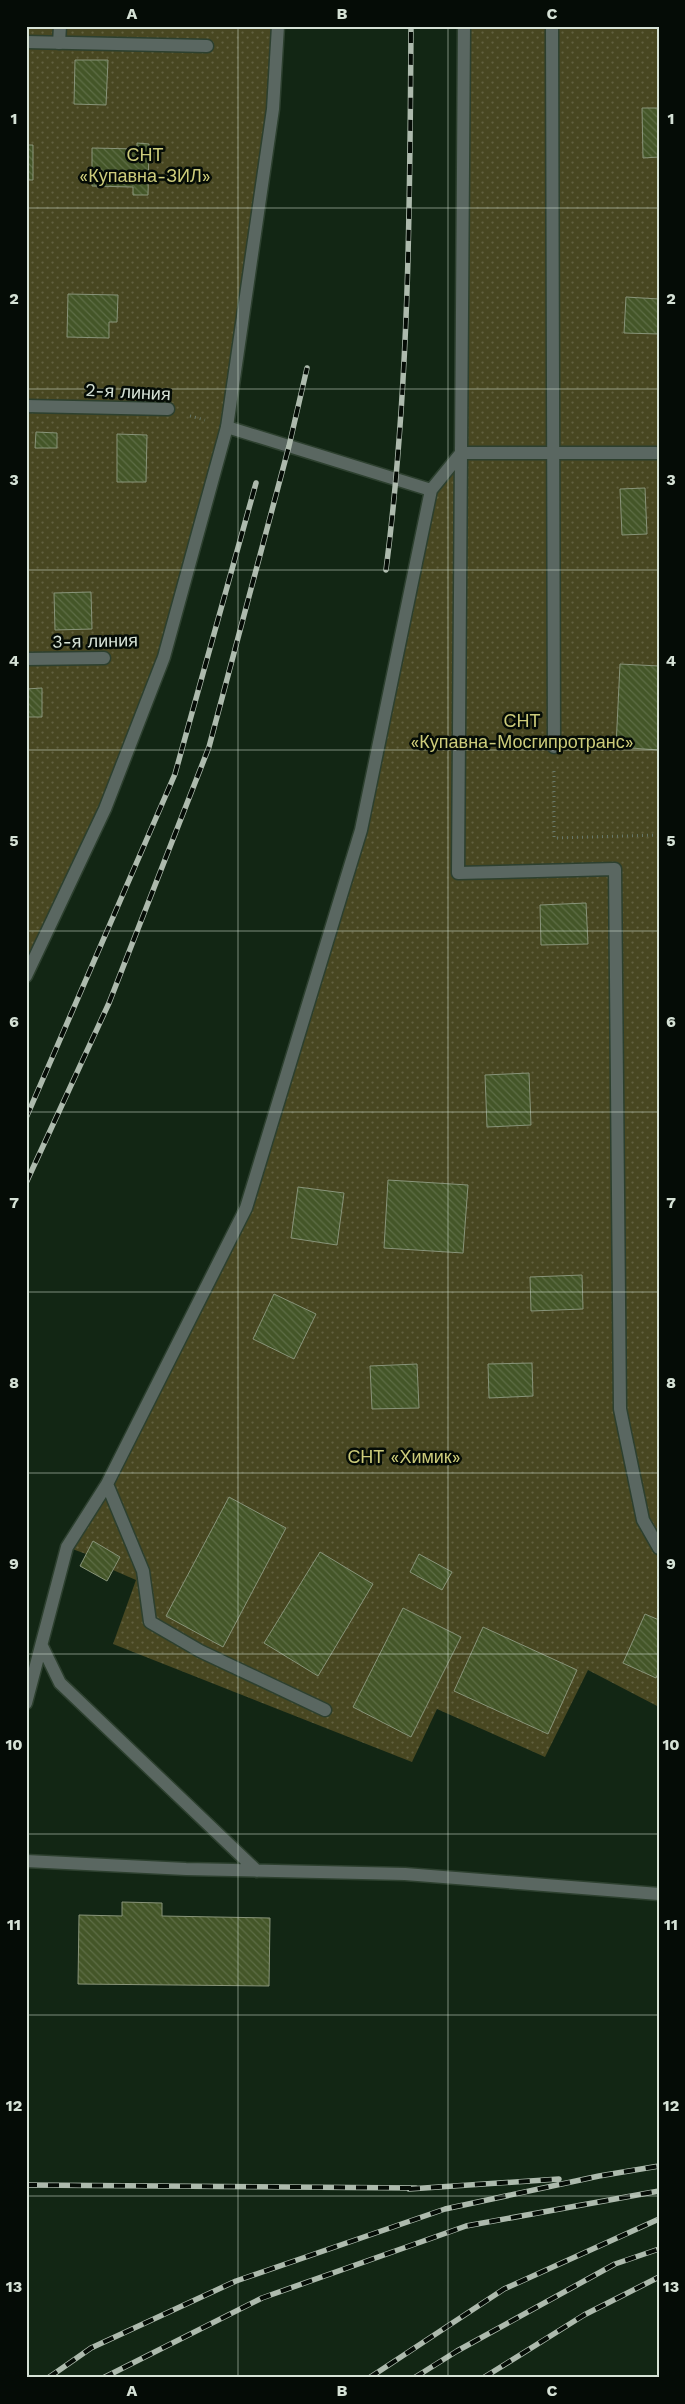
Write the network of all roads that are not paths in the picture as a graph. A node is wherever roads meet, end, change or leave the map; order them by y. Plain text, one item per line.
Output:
1 (60, 26) edge
2 (278, 26) edge
3 (464, 26) edge
4 (552, 26) edge
5 (26, 42) edge
6 (59, 43) junction
7 (207, 46) dead end
8 (26, 406) edge
9 (168, 409) road end
10 (227, 427) junction
11 (461, 453) junction
12 (554, 453) junction
13 (659, 453) edge
14 (431, 490) junction
15 (104, 658) dead end
16 (26, 659) edge
17 (554, 747) road end
18 (26, 976) edge
19 (107, 1484) junction
20 (659, 1548) edge
21 (42, 1646) junction
22 (26, 1703) edge
23 (325, 1710) dead end
24 (26, 1861) edge
25 (258, 1871) junction
26 (659, 1894) edge

1 - 6 street
2 - 10 street
3 - 11 street
4 - 12 street
5 - 6 street
6 - 7 street
8 - 9 street, 2-я линия
10 - 14 street
10 - 18 street
11 - 12 street
11 - 14 street
11 - 20 street
12 - 13 street
12 - 17 street
14 - 19 street
15 - 16 street, 3-я линия
19 - 21 street
19 - 23 street
21 - 22 street
21 - 25 street
24 - 25 street
25 - 26 street

